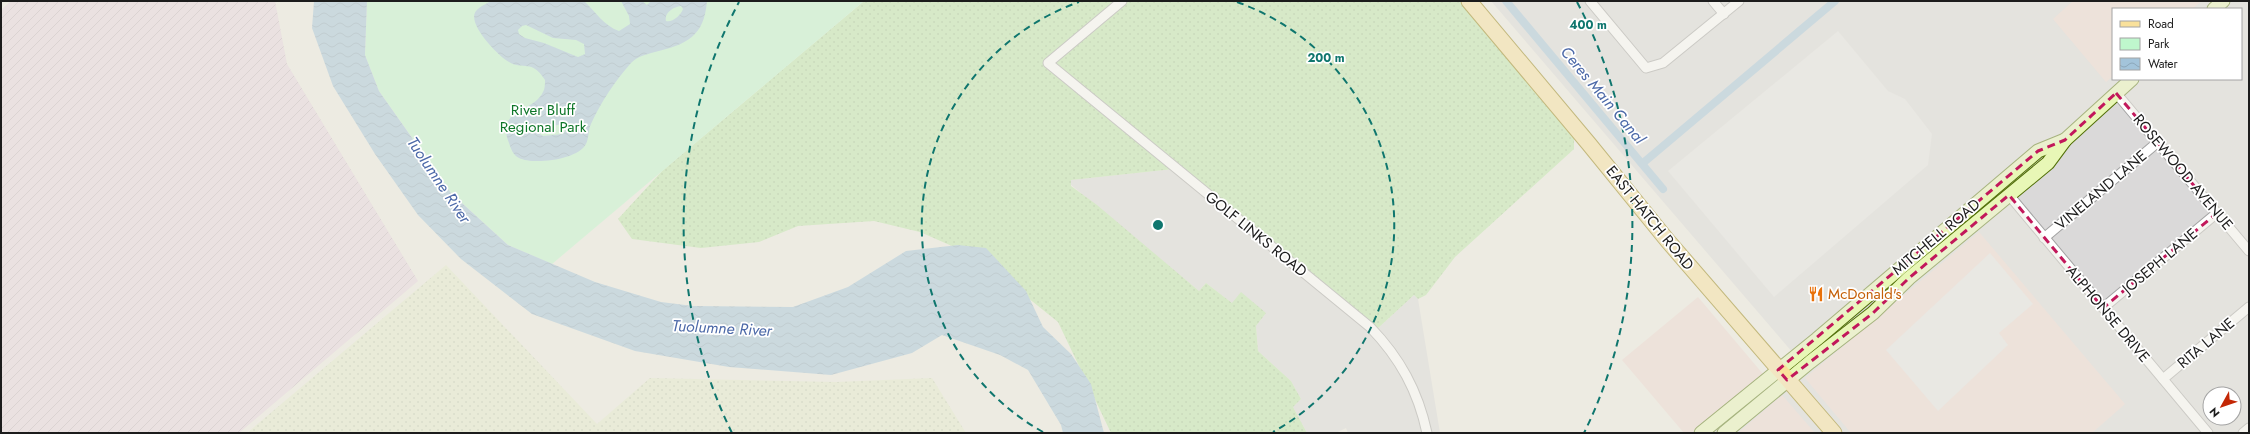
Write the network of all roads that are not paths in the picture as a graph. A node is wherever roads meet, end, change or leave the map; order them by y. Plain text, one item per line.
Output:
1 (1122, 1) edge
2 (1470, 1) edge
3 (1590, 1) edge
4 (1713, 1) edge
5 (1739, 1) edge
6 (2223, 1) edge
7 (2215, 8) edge
8 (1724, 14) junction
9 (2131, 80) edge
10 (2116, 92) junction
11 (2065, 140) junction
12 (2158, 142) junction
13 (2009, 195) junction
14 (2217, 213) junction
15 (2044, 238) junction
16 (2249, 250) edge
17 (2249, 307) edge
18 (2103, 308) junction
19 (1782, 375) junction
20 (2163, 379) junction
21 (2249, 428) edge
22 (1427, 433) edge
23 (1701, 433) edge
24 (1724, 433) edge
25 (1834, 433) edge
26 (2208, 433) edge
27 (2242, 433) edge

1 - 22 street, GOLF LINKS ROAD
2 - 19 main road, EAST HATCH ROAD
3 - 8 street
4 - 8 street
5 - 8 street
6 - 7 main road
9 - 10 main road, MITCHELL ROAD
10 - 11 main road, MITCHELL ROAD
10 - 12 street, ROSEWOOD AVENUE
11 - 13 main road, MITCHELL ROAD
11 - 19 main road, MITCHELL ROAD
12 - 14 street, ROSEWOOD AVENUE
12 - 15 street, VINELAND LANE
13 - 15 street, ALPHONSE DRIVE
13 - 19 main road, MITCHELL ROAD
14 - 16 street, ROSEWOOD AVENUE
14 - 18 street, JOSEPH LANE
15 - 18 street, ALPHONSE DRIVE
17 - 20 street, RITA LANE
18 - 20 street, ALPHONSE DRIVE
19 - 23 main road, MITCHELL ROAD
19 - 24 main road, MITCHELL ROAD
19 - 25 main road, EAST HATCH ROAD
20 - 26 street, ALPHONSE DRIVE
21 - 27 street

